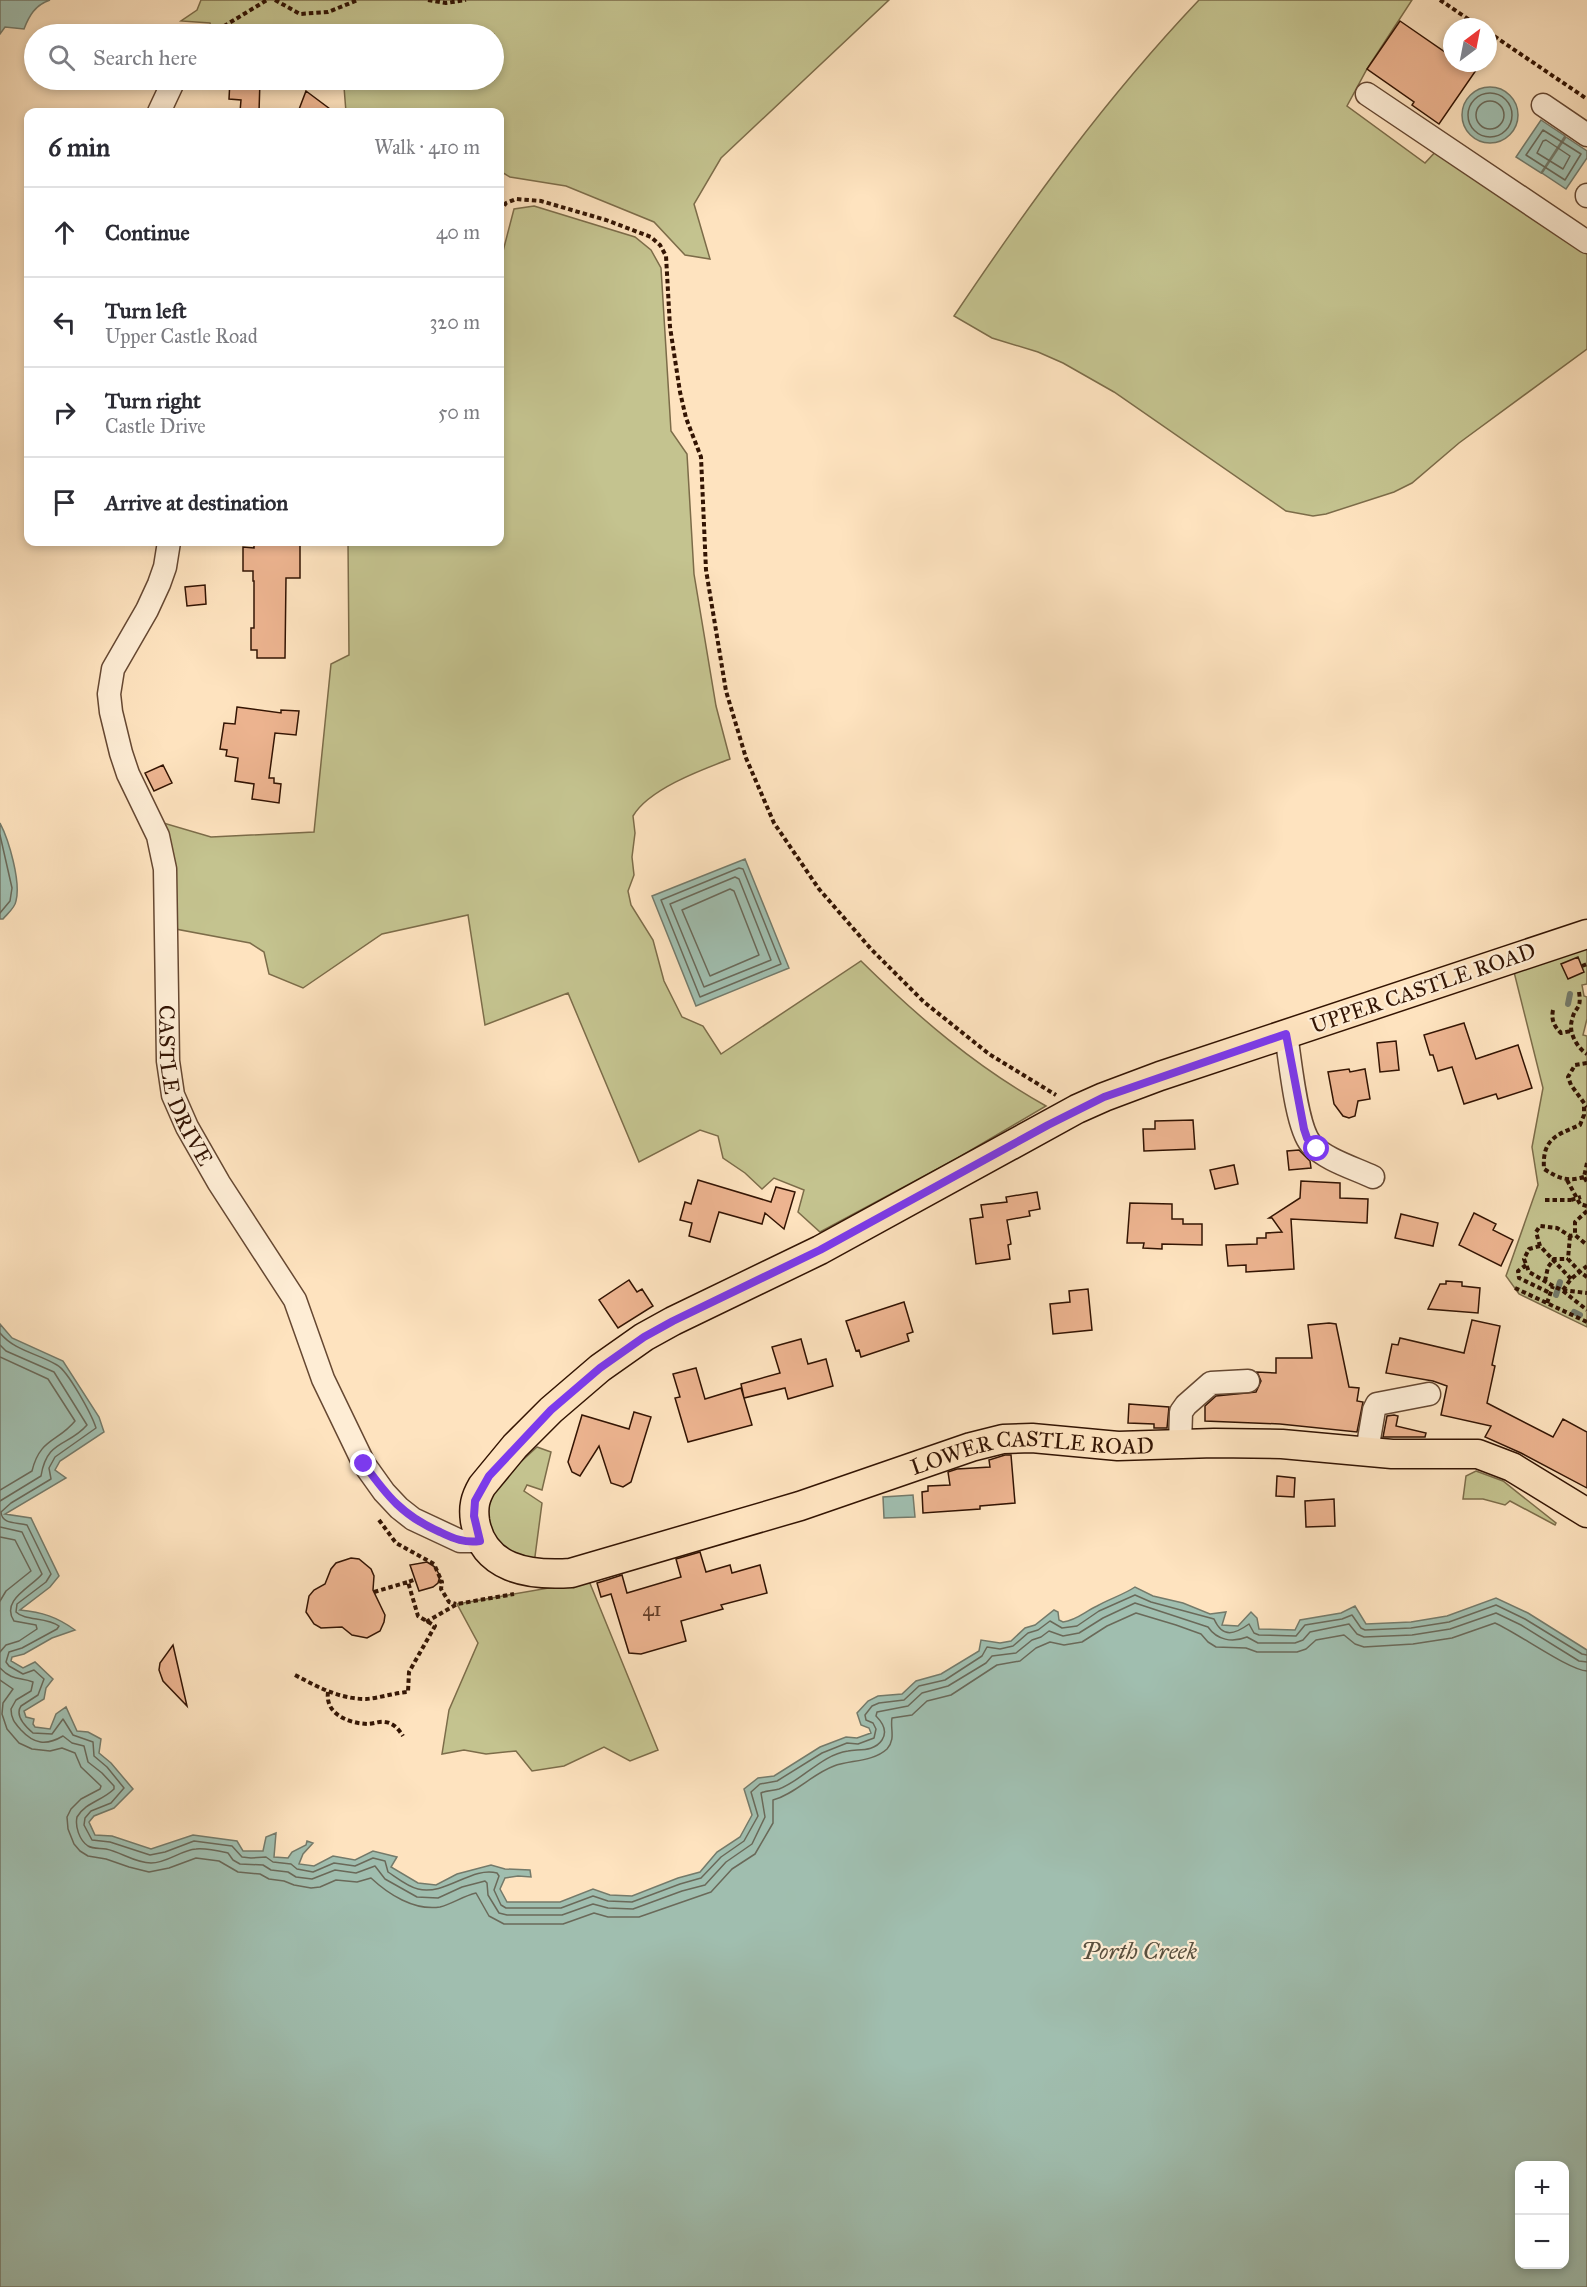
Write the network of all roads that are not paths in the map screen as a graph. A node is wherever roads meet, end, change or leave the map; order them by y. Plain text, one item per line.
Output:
1 (169, 90) edge
2 (1367, 94) dead end
3 (1543, 105) dead end
4 (161, 108) edge
5 (1587, 135) edge
6 (1587, 242) edge
7 (168, 546) edge
8 (1587, 934) edge
9 (1286, 1034) junction
10 (1373, 1177) dead end
11 (1248, 1381) dead end
12 (1430, 1394) dead end
13 (1180, 1445) junction
14 (1367, 1451) junction
15 (1587, 1513) edge
16 (483, 1545) junction

1 - 4 street
2 - 6 street
3 - 5 street
7 - 16 street, CASTLE DRIVE
8 - 9 main road, UPPER CASTLE ROAD
9 - 10 street
9 - 16 main road, UPPER CASTLE ROAD
11 - 13 street
12 - 14 street
13 - 14 main road, LOWER CASTLE ROAD
13 - 16 main road, LOWER CASTLE ROAD
14 - 15 main road, LOWER CASTLE ROAD

